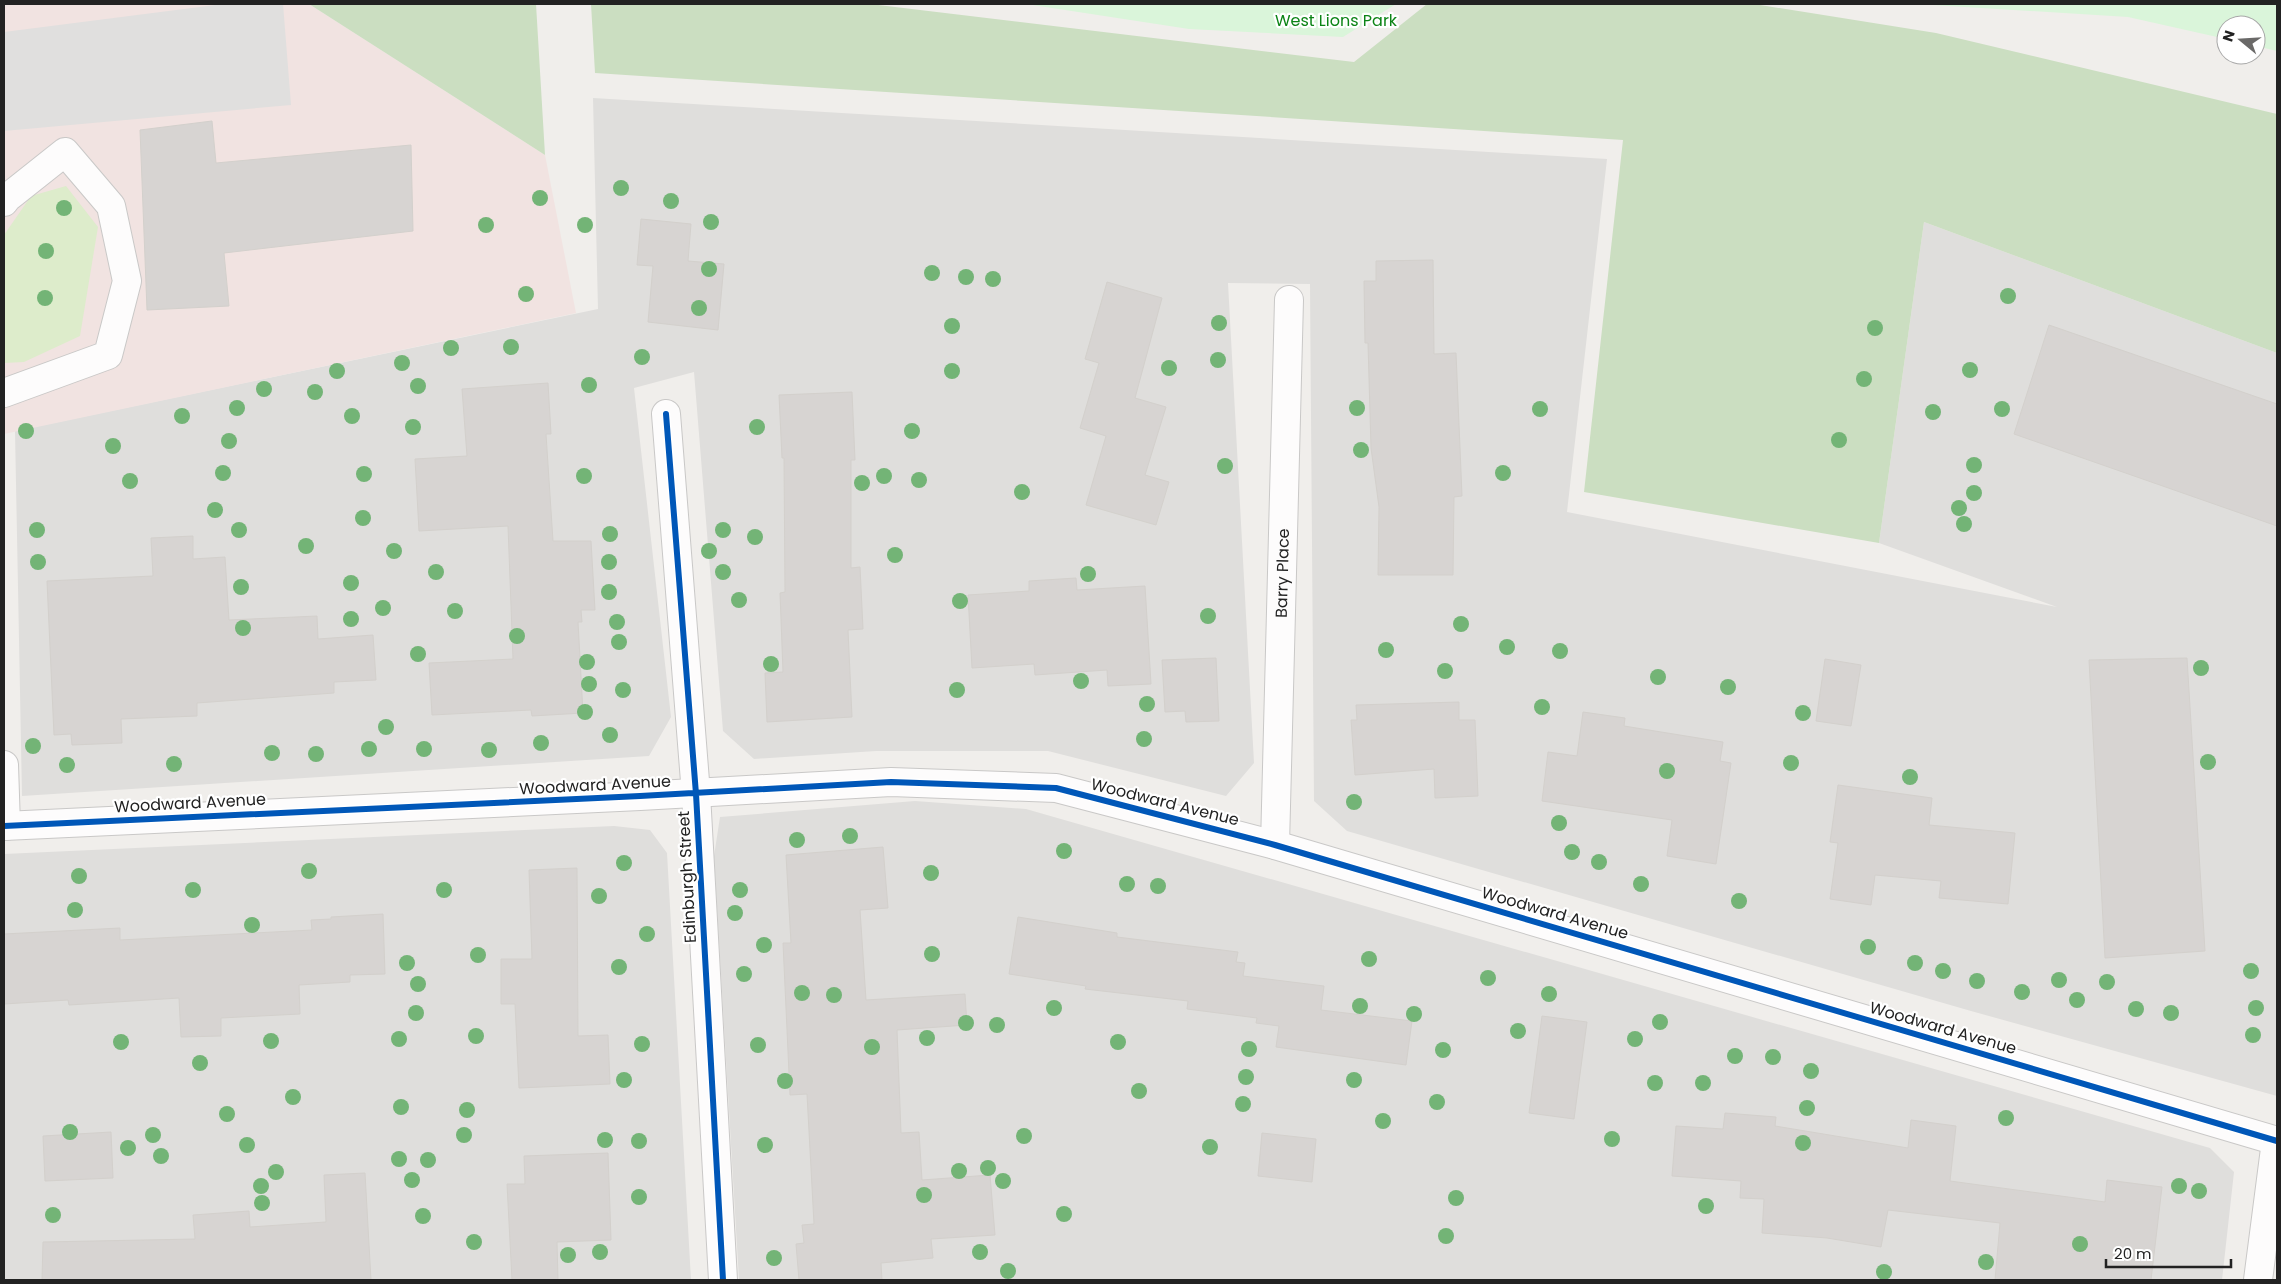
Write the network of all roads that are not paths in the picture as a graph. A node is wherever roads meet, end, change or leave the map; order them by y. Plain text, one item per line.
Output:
1 (4, 202) edge
2 (1289, 300) dead end
3 (4, 394) edge
4 (666, 414) dead end
5 (4, 765) edge
6 (696, 794) junction
7 (5, 826) edge
8 (1275, 844) junction
9 (2277, 1141) edge
10 (723, 1280) edge
11 (2258, 1280) edge

1 - 3 street
2 - 8 street, Barry Place
4 - 6 street, Edinburgh Street
5 - 7 street
6 - 7 street, Woodward Avenue
6 - 8 street, Woodward Avenue
6 - 10 street, Edinburgh Street
8 - 9 street, Woodward Avenue
9 - 11 street

